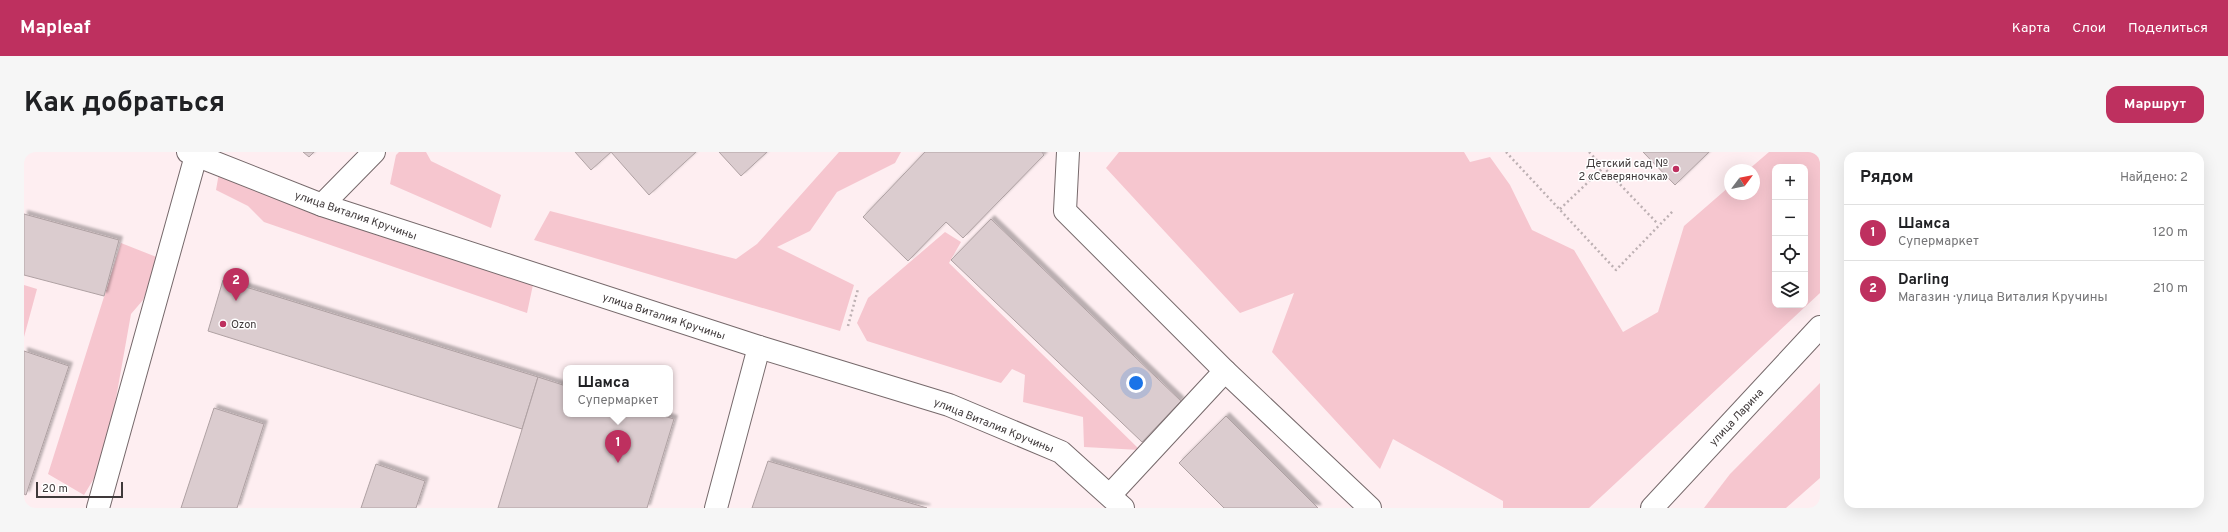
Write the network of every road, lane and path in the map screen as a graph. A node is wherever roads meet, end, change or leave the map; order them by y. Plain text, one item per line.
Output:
1 (374, 152) edge
2 (1068, 152) edge
3 (1506, 152) edge
4 (1589, 152) edge
5 (194, 153) edge
6 (1604, 167) junction
7 (322, 205) junction
8 (1560, 209) junction
9 (1674, 210) dead end
10 (1658, 224) junction
11 (858, 289) dead end
12 (848, 326) dead end
13 (1820, 327) edge
14 (759, 347) junction
15 (1225, 370) junction
16 (1116, 502) edge
17 (98, 508) edge
18 (716, 508) edge
19 (1370, 508) edge
20 (1652, 508) edge

1 - 7 street
2 - 15 street
3 - 8 path
4 - 6 path
5 - 7 street, улица Виталия Кручины
5 - 17 street
6 - 8 path
6 - 10 path
7 - 14 street, улица Виталия Кручины
8 - 10 path
9 - 10 path
11 - 12 path
13 - 20 street, улица Ларина
14 - 16 street, улица Виталия Кручины
14 - 18 street
15 - 16 street
15 - 19 street

